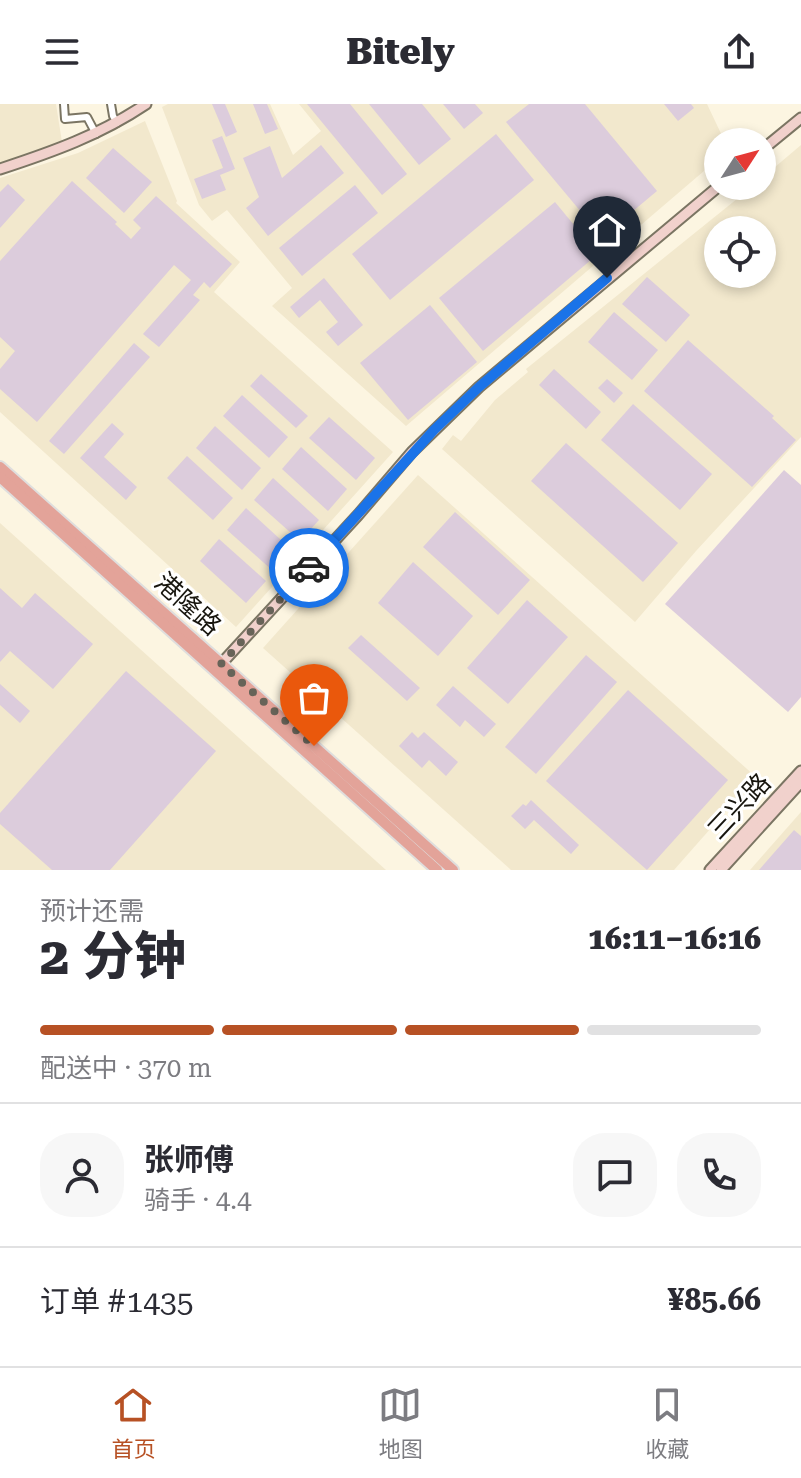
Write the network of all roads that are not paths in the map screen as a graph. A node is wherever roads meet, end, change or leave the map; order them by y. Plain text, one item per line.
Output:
1 (64, 104) edge
2 (111, 104) edge
3 (146, 104) edge
4 (801, 118) edge
5 (117, 123) junction
6 (96, 134) junction
7 (776, 139) edge
8 (0, 169) edge
9 (704, 199) edge
10 (0, 467) edge
11 (0, 477) edge
12 (221, 664) junction
13 (801, 771) edge
14 (801, 782) edge
15 (437, 870) edge
16 (453, 870) edge
17 (710, 870) edge
18 (721, 870) edge

1 - 6 street
2 - 5 street
3 - 5 street
4 - 7 street
5 - 6 street
6 - 8 street
9 - 12 street
10 - 12 main road, 港隆路
11 - 15 main road, 港隆路
12 - 16 main road, 港隆路
13 - 17 street, 三兴路
14 - 18 street, 三兴路

